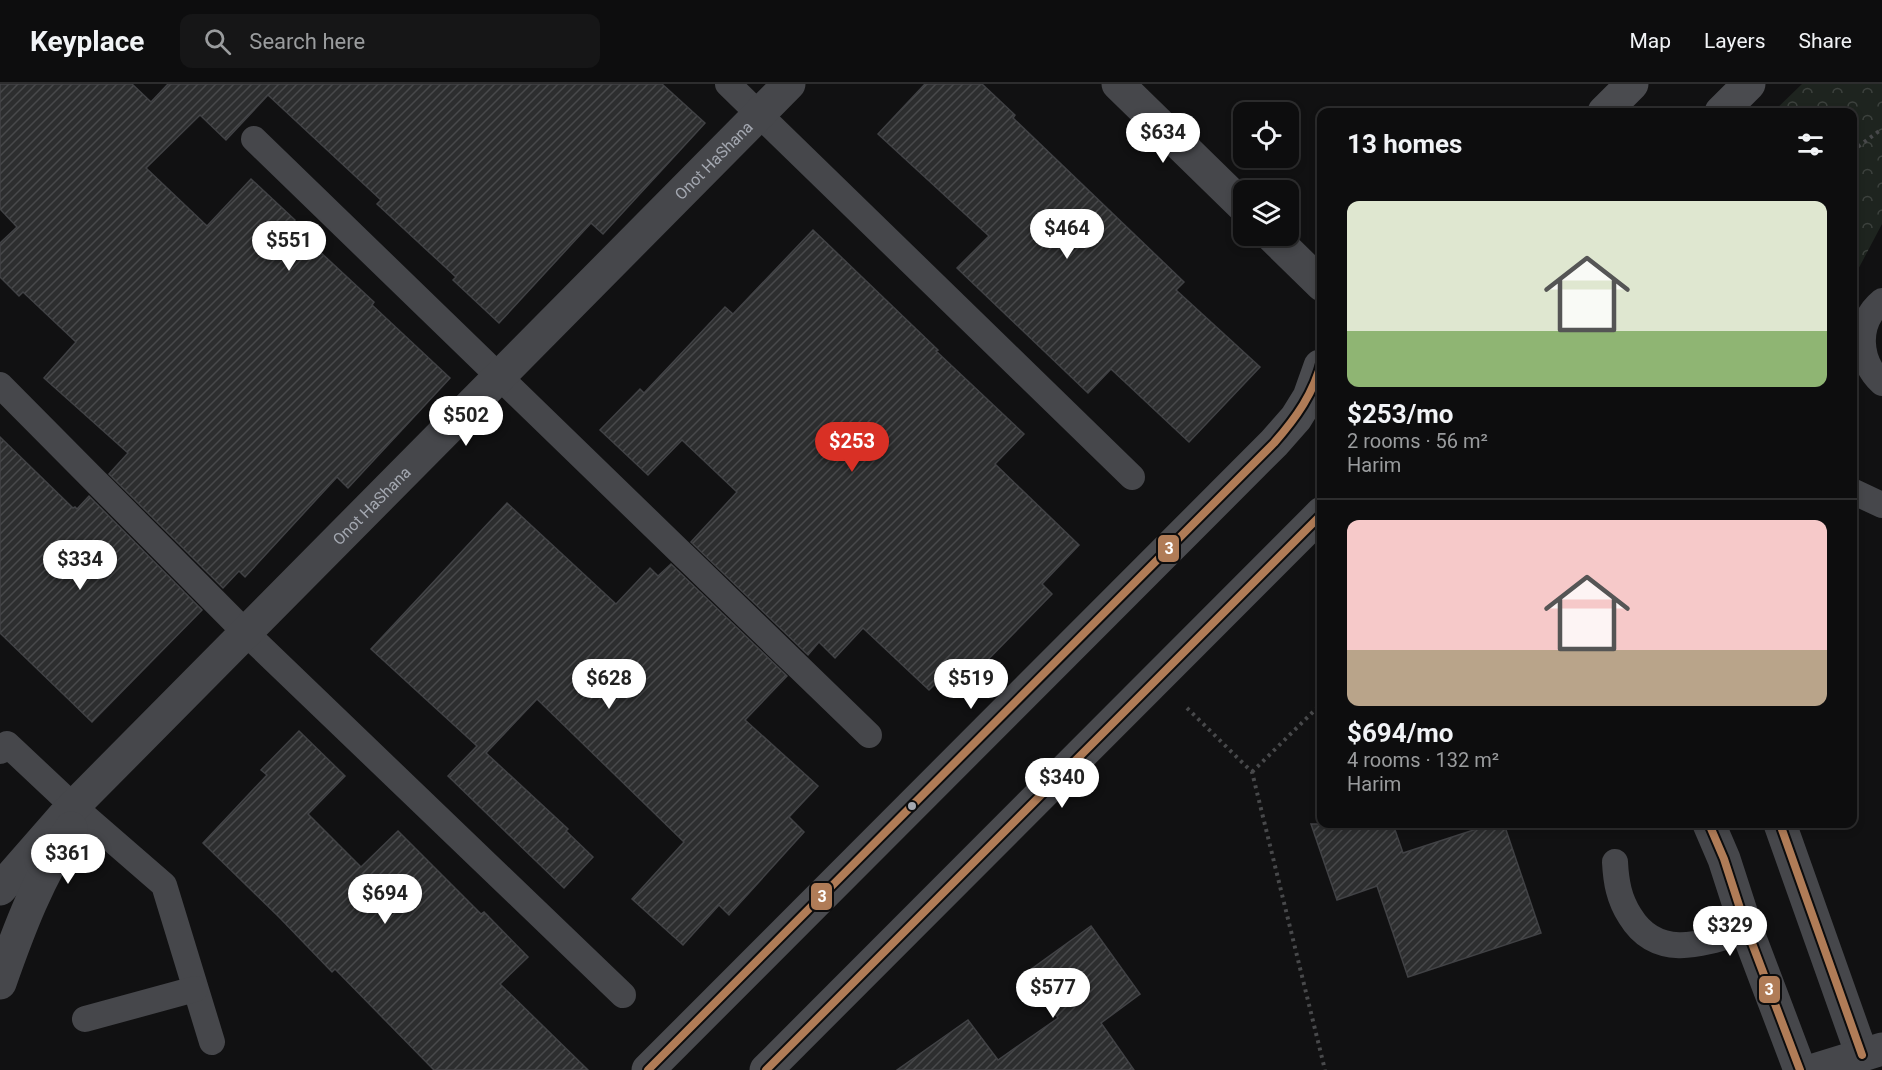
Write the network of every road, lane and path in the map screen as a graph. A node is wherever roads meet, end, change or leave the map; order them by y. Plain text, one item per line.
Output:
1 (728, 84) edge
2 (789, 84) edge
3 (1632, 84) edge
4 (1749, 84) edge
5 (1133, 89) edge
6 (1608, 108) edge
7 (1724, 108) edge
8 (760, 114) junction
9 (1882, 129) edge
10 (254, 139) dead end
11 (1857, 147) edge
12 (1233, 195) edge
13 (1282, 246) edge
14 (1317, 280) edge
15 (1882, 301) edge
16 (500, 377) junction
17 (1317, 380) edge
18 (1882, 383) edge
19 (0, 386) edge
20 (1132, 477) dead end
21 (1857, 493) edge
22 (1882, 505) edge
23 (1317, 518) edge
24 (246, 633) junction
25 (1157, 678) junction
26 (1317, 708) edge
27 (869, 735) dead end
28 (0, 751) edge
29 (1252, 772) junction
30 (77, 809) junction
31 (1711, 828) edge
32 (1782, 828) edge
33 (1615, 862) dead end
34 (0, 889) edge
35 (1747, 930) junction
36 (0, 983) edge
37 (195, 989) junction
38 (623, 995) dead end
39 (85, 1019) dead end
40 (212, 1042) dead end
41 (1872, 1052) edge
42 (648, 1070) edge
43 (766, 1070) edge
44 (1325, 1070) edge
45 (1800, 1070) edge
46 (1814, 1070) edge

1 - 8 lane
2 - 8 street, Onot HaShana
3 - 6 street
4 - 7 street
5 - 12 street
8 - 16 street, Onot HaShana
8 - 20 lane
9 - 11 path
10 - 16 lane
13 - 14 street
15 - 18 lane
16 - 24 street, Onot HaShana
16 - 27 lane
17 - 42 street
19 - 24 lane
21 - 22 lane
23 - 25 street
24 - 30 street, Onot HaShana
24 - 38 lane
25 - 29 path
25 - 43 street
26 - 29 path
28 - 30 lane
29 - 44 path
30 - 34 street, Onot HaShana
30 - 36 street, Onot HaShana
30 - 37 lane
31 - 35 street
32 - 41 street
33 - 35 lane
35 - 45 street
37 - 39 lane
37 - 40 lane
41 - 46 street

